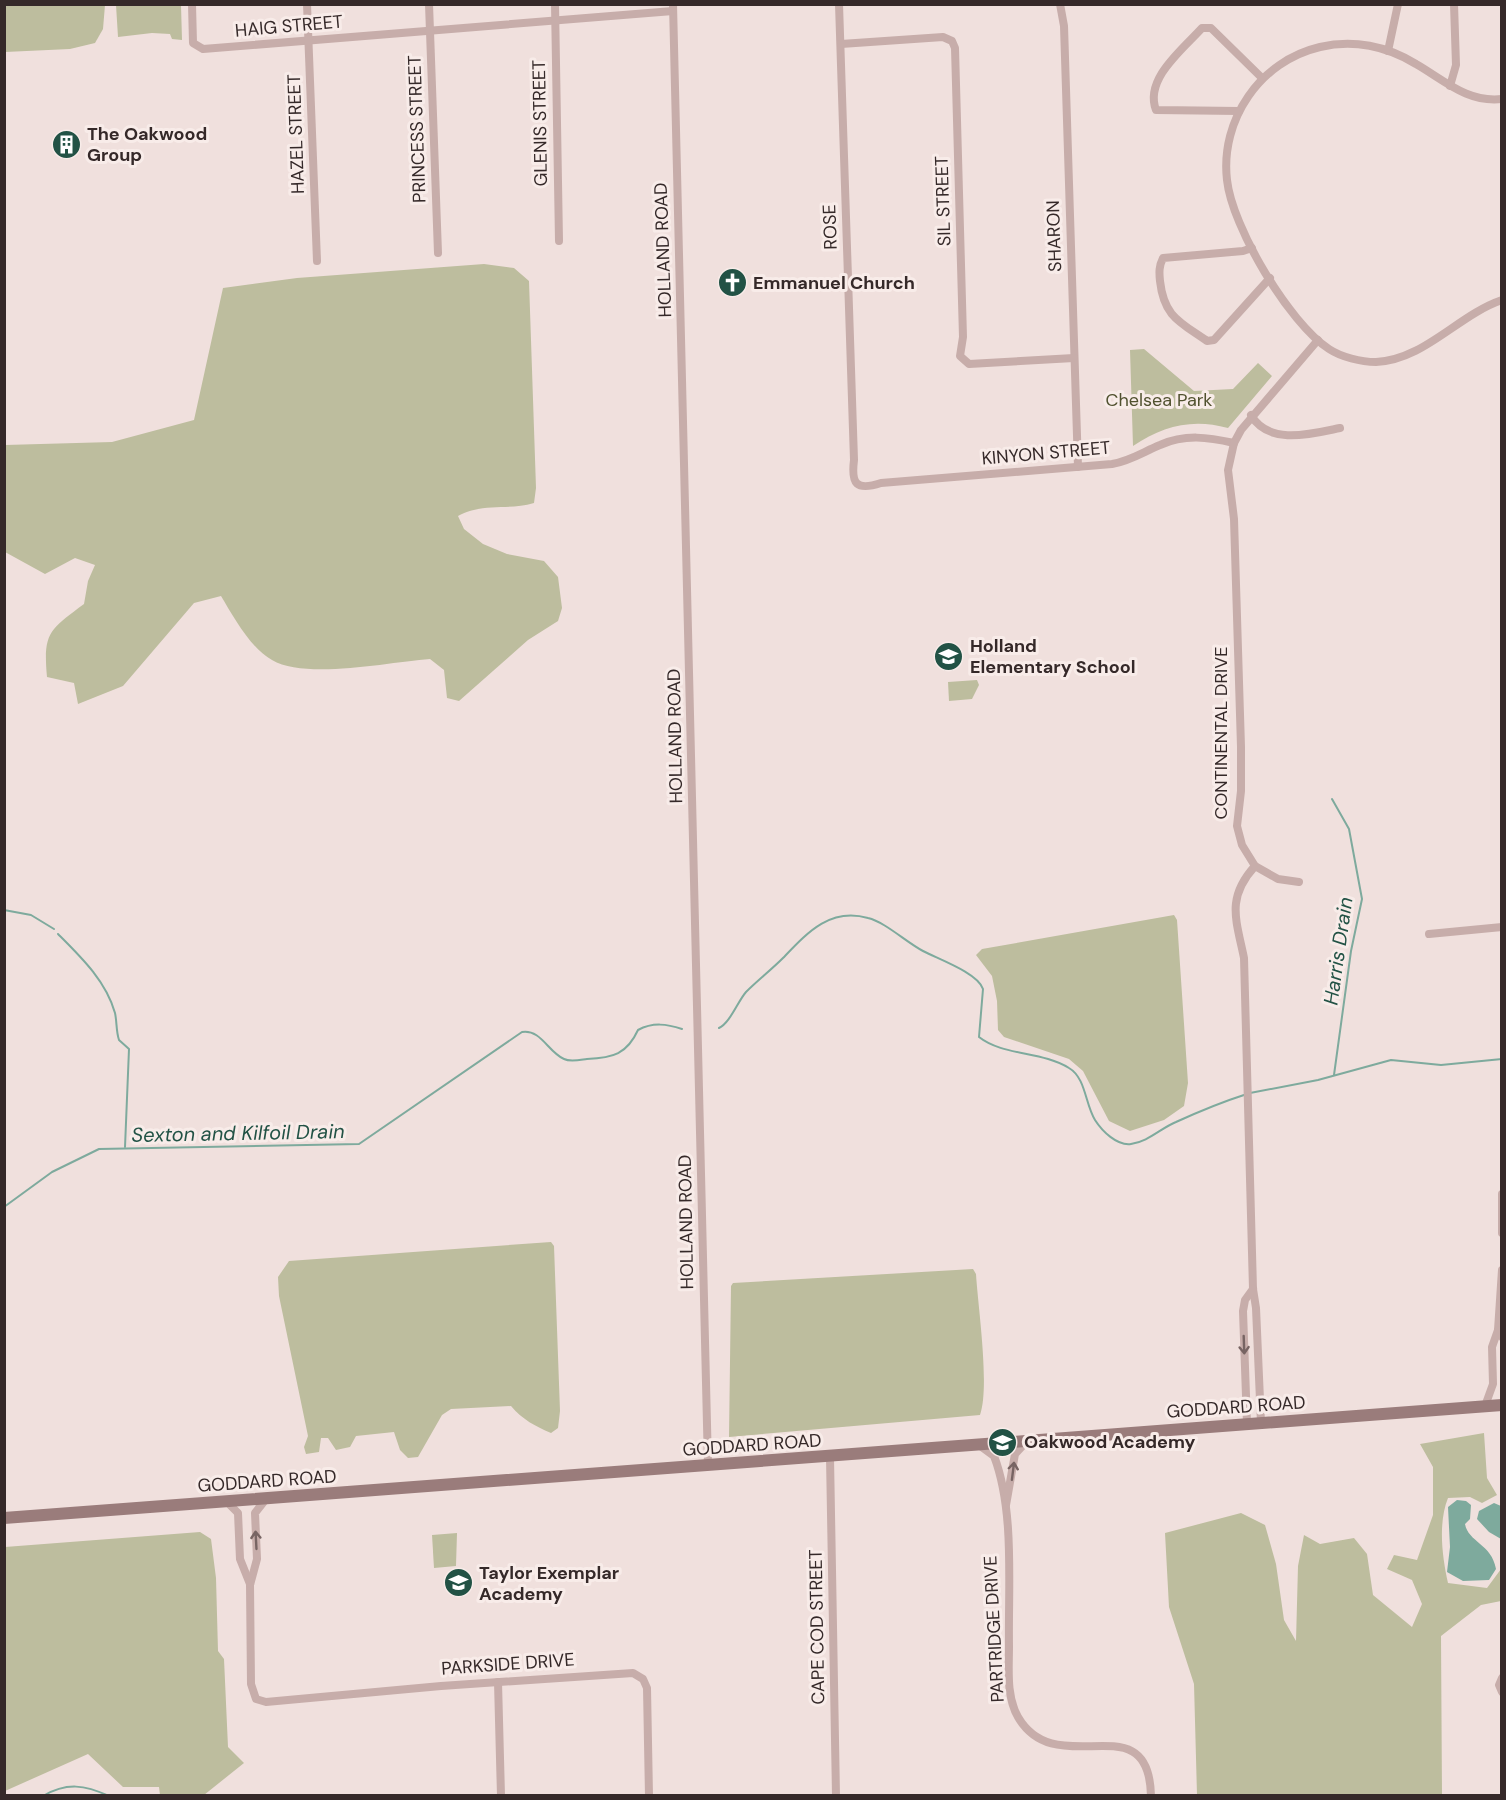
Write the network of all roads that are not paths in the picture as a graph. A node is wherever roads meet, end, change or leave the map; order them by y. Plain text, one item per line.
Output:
1 (192, 4) edge
2 (308, 4) edge
3 (429, 4) edge
4 (555, 4) edge
5 (839, 4) edge
6 (1060, 4) edge
7 (1398, 4) edge
8 (1454, 4) edge
9 (673, 8) edge
10 (555, 20) junction
11 (430, 30) junction
12 (309, 41) junction
13 (841, 44) junction
14 (1388, 51) junction
15 (1263, 78) junction
16 (1450, 86) junction
17 (1502, 99) edge
18 (1239, 111) junction
19 (558, 241) dead end
20 (1252, 248) junction
21 (438, 253) dead end
22 (317, 261) dead end
23 (1270, 279) junction
24 (1502, 300) edge
25 (1318, 340) junction
26 (1074, 358) junction
27 (1251, 415) junction
28 (1340, 428) dead end
29 (1234, 443) junction
30 (1078, 467) junction
31 (856, 483) joint
32 (1256, 866) junction
33 (1299, 882) dead end
34 (1502, 927) edge
35 (1429, 934) dead end
36 (1502, 1194) edge
37 (1502, 1233) edge
38 (1502, 1270) edge
39 (1253, 1289) junction
40 (1500, 1334) edge
41 (1502, 1405) edge
42 (1485, 1406) junction
43 (1261, 1423) junction
44 (1246, 1424) junction
45 (1027, 1441) junction
46 (979, 1445) junction
47 (830, 1457) junction
48 (708, 1466) junction
49 (266, 1499) junction
50 (227, 1502) junction
51 (1006, 1505) junction
52 (4, 1518) edge
53 (250, 1585) junction
54 (1502, 1678) edge
55 (498, 1682) junction
56 (1502, 1692) edge
57 (501, 1796) edge
58 (649, 1796) edge
59 (836, 1796) edge
60 (1150, 1796) edge

1 - 12 street, HAIG STREET
2 - 12 street, HAZEL STREET
3 - 11 street, PRINCESS STREET
4 - 10 street, GLENIS STREET
5 - 13 street, ROSE
6 - 26 street, SHARON
7 - 14 street
8 - 16 street
9 - 10 street, HAIG STREET
9 - 48 street, HOLLAND ROAD
10 - 11 street, HAIG STREET
10 - 19 street, GLENIS STREET
11 - 12 street, HAIG STREET
11 - 21 street, PRINCESS STREET
12 - 22 street, HAZEL STREET
13 - 26 street, SIL STREET
13 - 31 street, ROSE
14 - 15 street
14 - 16 street
15 - 18 street
15 - 18 street
16 - 17 street
18 - 20 street
20 - 23 street
20 - 23 street
23 - 25 street
24 - 25 street
25 - 27 street, CONTINENTAL DRIVE
26 - 30 street, SHARON
27 - 28 street
27 - 29 street, CONTINENTAL DRIVE
29 - 30 street, KINYON STREET
29 - 32 street, CONTINENTAL DRIVE
30 - 31 street, KINYON STREET
32 - 33 street
32 - 39 street
34 - 35 street
36 - 37 street
38 - 40 street
39 - 43 street
39 -> 44 street
40 - 42 street
41 - 42 main road, GODDARD ROAD
42 - 43 main road, GODDARD ROAD
43 - 44 main road, GODDARD ROAD
44 - 45 main road, GODDARD ROAD
45 - 46 main road, GODDARD ROAD
51 -> 45 street
46 - 47 main road, GODDARD ROAD
46 - 51 street
47 - 48 main road, GODDARD ROAD
47 - 59 street, CAPE COD STREET
48 - 49 main road, GODDARD ROAD
49 - 50 main road, GODDARD ROAD
53 -> 49 street
50 - 52 main road, GODDARD ROAD
50 - 53 street
51 - 60 street, PARTRIDGE DRIVE
53 - 55 street, PARKSIDE DRIVE
54 - 56 street
55 - 57 street
55 - 58 street, PARKSIDE DRIVE

